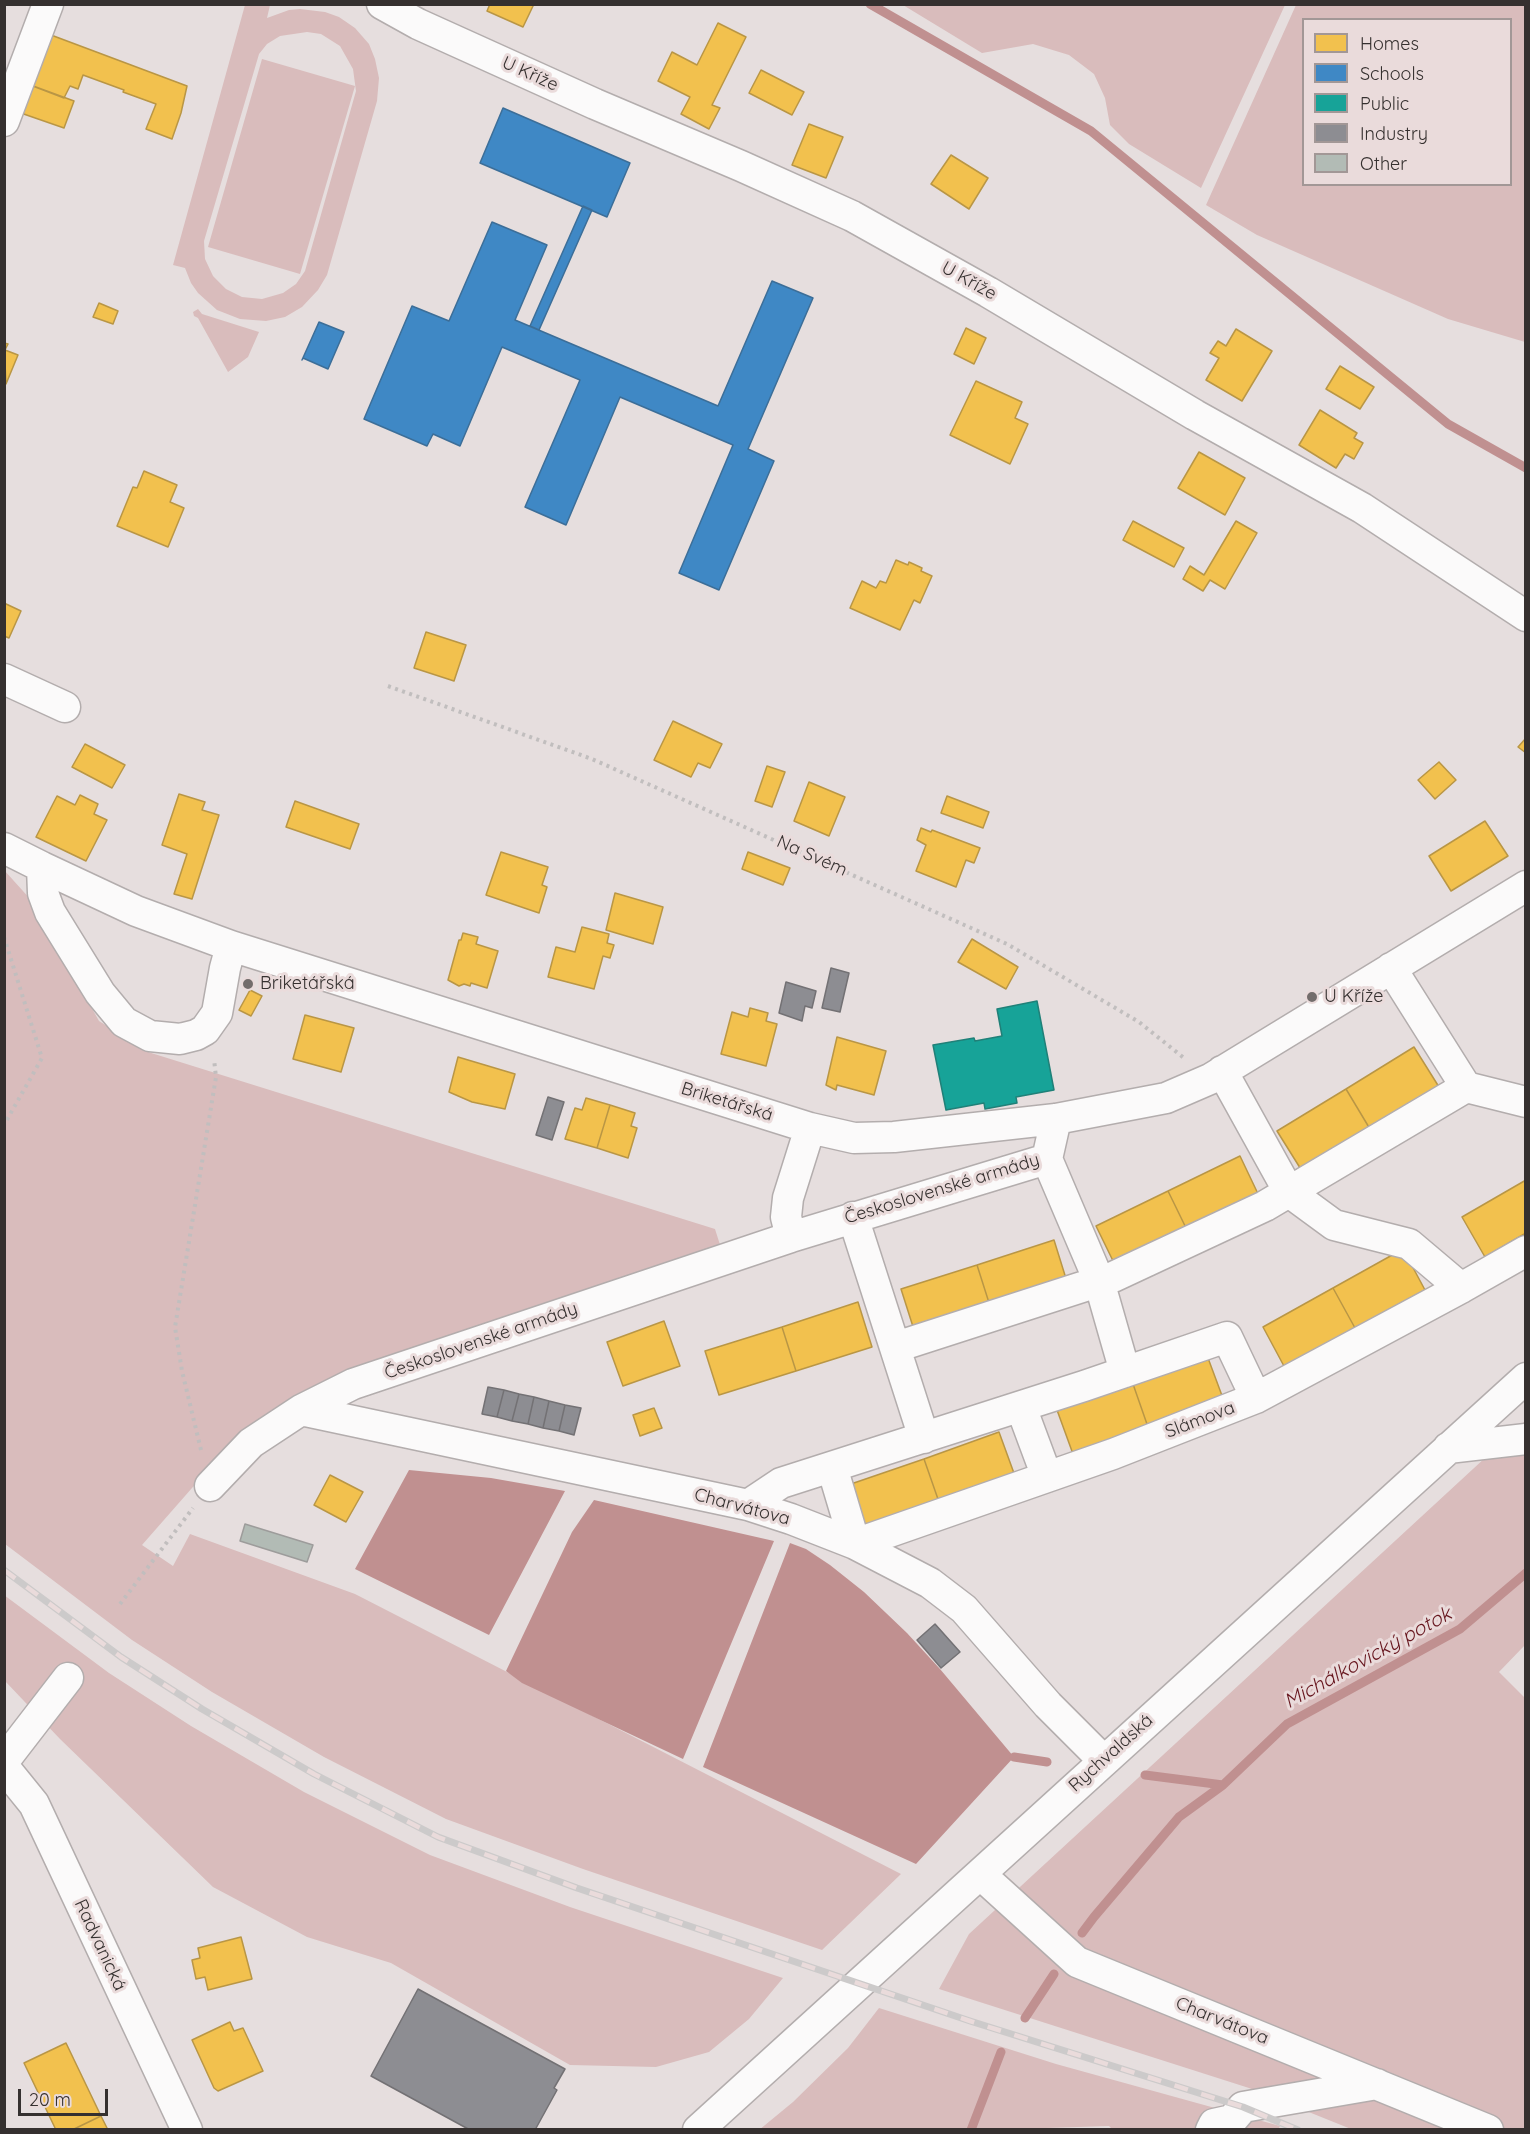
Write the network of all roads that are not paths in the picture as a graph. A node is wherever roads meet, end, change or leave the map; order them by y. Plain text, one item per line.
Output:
1 (48, 4) edge
2 (382, 4) edge
3 (4, 121) edge
4 (1526, 616) edge
5 (4, 679) edge
6 (65, 707) dead end
7 (4, 848) edge
8 (42, 867) junction
9 (1526, 886) edge
10 (231, 946) junction
11 (1391, 968) junction
12 (1216, 1075) junction
13 (1466, 1087) junction
14 (1526, 1102) edge
15 (1056, 1119) junction
16 (810, 1128) junction
17 (1047, 1159) junction
18 (1290, 1192) junction
19 (853, 1217) junction
20 (791, 1237) junction
21 (1526, 1251) edge
22 (1099, 1281) junction
23 (1461, 1288) junction
24 (896, 1347) junction
25 (1125, 1372) junction
26 (1526, 1378) edge
27 (1256, 1398) junction
28 (1021, 1407) junction
29 (301, 1410) junction
30 (924, 1438) junction
31 (1526, 1439) edge
32 (1448, 1449) junction
33 (832, 1467) junction
34 (1047, 1477) junction
35 (210, 1486) road end
36 (748, 1505) junction
37 (855, 1544) junction
38 (68, 1678) dead end
39 (1103, 1760) junction
40 (4, 1761) edge
41 (4, 1767) edge
42 (980, 1874) junction
43 (1377, 2084) junction
44 (187, 2130) edge
45 (698, 2130) edge
46 (1211, 2130) edge
47 (1488, 2130) edge

1 - 3 street
2 - 4 street, U Kříže
5 - 6 street
7 - 8 street, Briketářská
8 - 10 street, Briketářská
8 - 10 street
9 - 11 street
10 - 16 street, Briketářská
11 - 12 street
11 - 13 street
12 - 15 street
12 - 18 street
13 - 14 street
13 - 18 street
15 - 16 street, Briketářská
15 - 17 street, Československé armády
16 - 20 street
17 - 19 street, Československé armády
17 - 22 street
18 - 22 street
18 - 23 street
19 - 20 street, Československé armády
19 - 24 street
20 - 29 street, Československé armády
21 - 23 street, Slámova
22 - 24 street
22 - 25 street
23 - 27 street, Slámova
24 - 30 street
25 - 27 street
25 - 28 street
26 - 32 street, Rychvaldská
27 - 34 street, Slámova
28 - 30 street
28 - 34 street
29 - 35 street, Československé armády
29 - 36 street, Charvátova
30 - 33 street
31 - 32 street
32 - 39 street, Rychvaldská
33 - 36 street
33 - 37 street
34 - 37 street, Slámova
36 - 37 street, Charvátova
37 - 39 street, Charvátova
38 - 40 street
39 - 42 street, Rychvaldská
41 - 44 street, Radvanická
42 - 43 street, Charvátova
42 - 45 street, Rychvaldská
43 - 46 street
43 - 47 street, Charvátova

